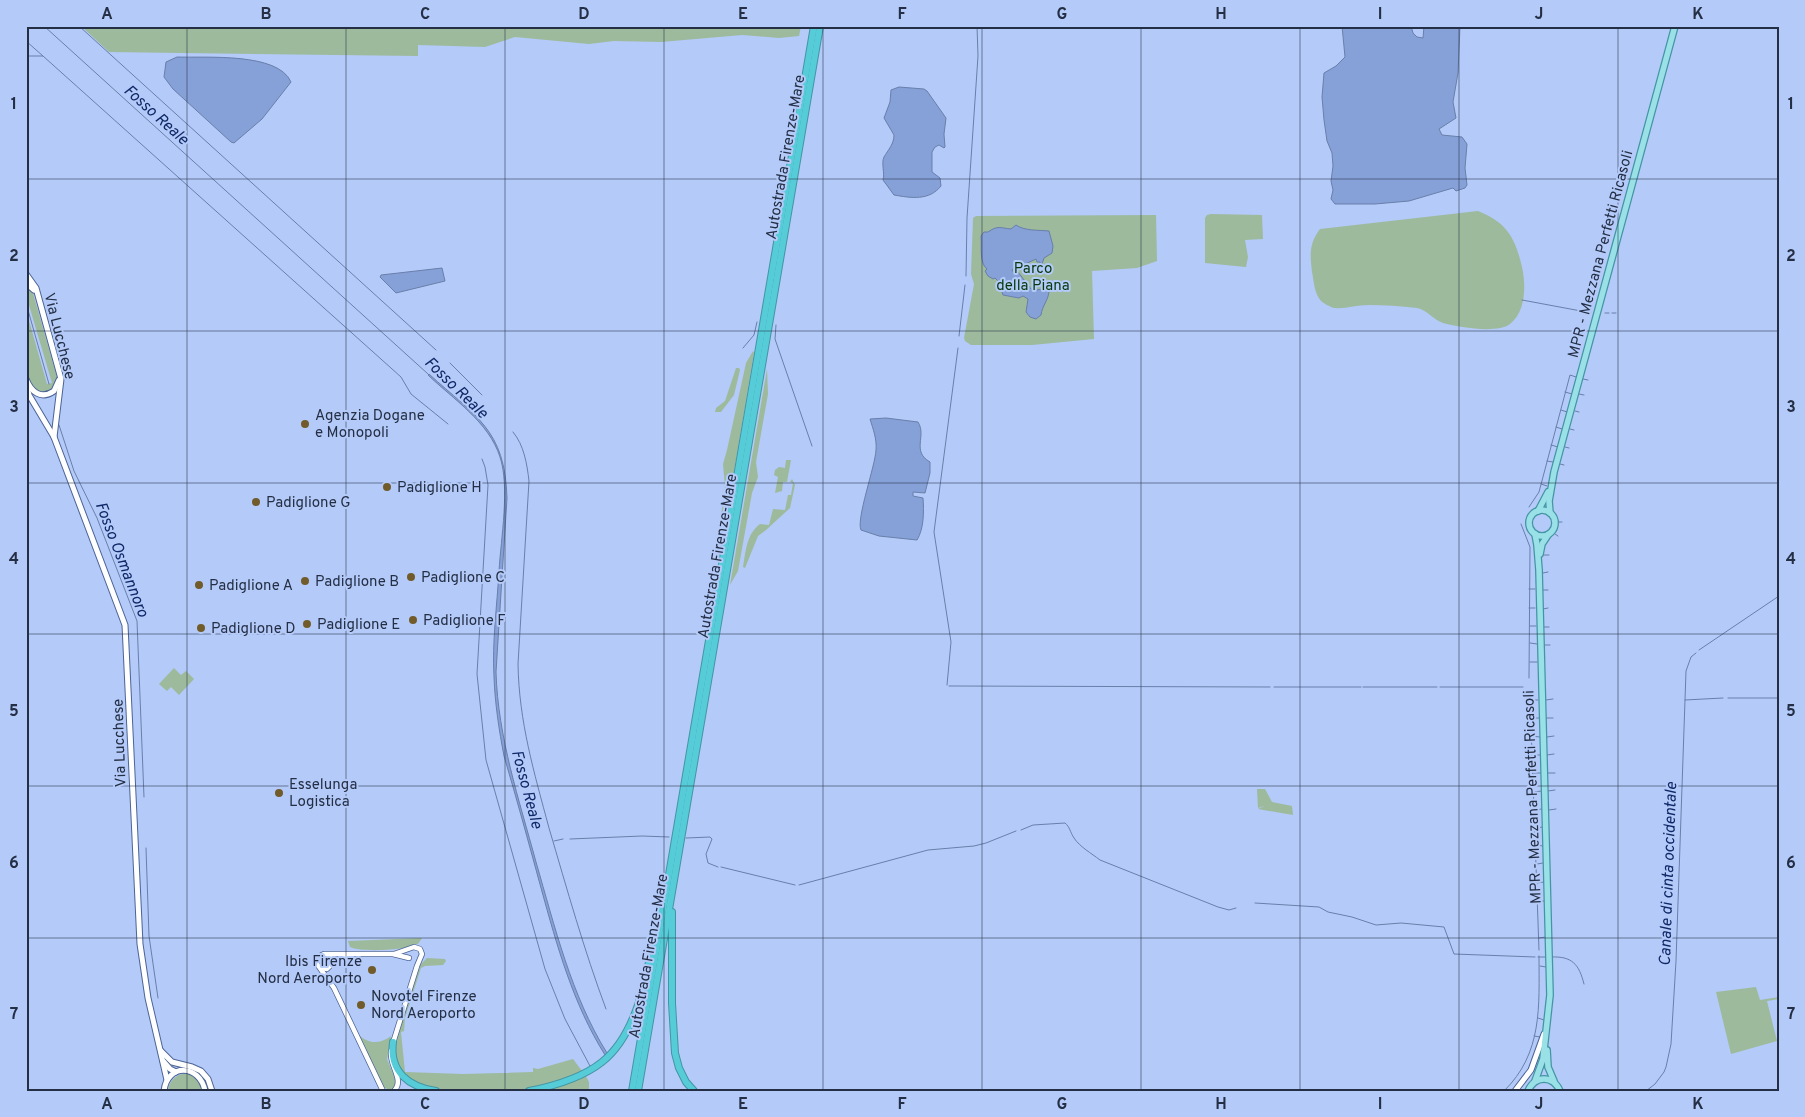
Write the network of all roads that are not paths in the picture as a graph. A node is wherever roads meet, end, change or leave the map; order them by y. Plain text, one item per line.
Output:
1 (814, 26) edge
2 (820, 26) edge
3 (1675, 26) edge
4 (26, 274) edge
5 (26, 282) edge
6 (38, 299) junction
7 (59, 373) junction
8 (26, 379) edge
9 (26, 384) edge
10 (54, 437) junction
11 (1550, 488) junction
12 (1538, 511) junction
13 (1550, 513) junction
14 (1535, 534) junction
15 (1548, 535) junction
16 (1538, 561) junction
17 (679, 832) junction
18 (410, 949) junction
19 (327, 954) junction
20 (393, 954) junction
21 (354, 955) junction
22 (409, 958) junction
23 (419, 960) junction
24 (332, 964) junction
25 (319, 967) junction
26 (1547, 1029) junction
27 (394, 1042) junction
28 (160, 1050) junction
29 (162, 1058) junction
30 (176, 1072) junction
31 (167, 1080) junction
32 (1535, 1081) junction
33 (1554, 1082) junction
34 (634, 1090) edge
35 (164, 1091) edge
36 (209, 1091) edge
37 (383, 1091) edge
38 (394, 1091) edge
39 (436, 1091) edge
40 (528, 1091) edge
41 (694, 1091) edge
42 (1515, 1091) edge
43 (1528, 1091) edge
44 (1560, 1091) edge

1 - 17 highway, Autostrada Firenze-Mare
2 - 17 highway, Autostrada Firenze-Mare
3 - 11 main road, MPR - Mezzana Perfetti Ricasoli
4 - 6 main road, Via Lucchese
5 - 6 main road
6 - 7 main road, Via Lucchese
7 - 8 main road
7 - 10 main road, Via Lucchese
9 - 10 main road, Via Lucchese
10 - 28 main road, Via Lucchese
11 - 12 main road, MPR - Mezzana Perfetti Ricasoli
11 - 13 main road, MPR - Mezzana Perfetti Ricasoli
12 - 13 main road
12 - 14 main road
13 - 15 main road
14 - 15 main road
14 - 16 main road, MPR - Mezzana Perfetti Ricasoli
15 - 16 main road, MPR - Mezzana Perfetti Ricasoli
16 - 26 main road, MPR - Mezzana Perfetti Ricasoli
17 - 34 highway, Autostrada Firenze-Mare
17 - 40 highway
17 - 41 highway
18 - 20 street
18 - 22 street
18 - 23 street
19 - 21 street
19 - 24 street
19 - 25 street
20 - 21 street
20 - 22 street
21 - 24 street
22 - 23 street
23 - 27 street
24 - 25 street
25 - 37 street
26 - 32 main road, MPR - Mezzana Perfetti Ricasoli
26 - 33 main road, MPR - Mezzana Perfetti Ricasoli
26 - 42 main road
27 - 38 street
27 - 39 highway
28 - 29 main road, Via Lucchese
28 - 36 main road
29 - 30 main road
29 - 31 main road, Via Lucchese
30 - 31 main road
30 - 36 main road
31 - 35 main road, Via Lucchese
32 - 33 main road
32 - 43 main road, MPR - Mezzana Perfetti Ricasoli
33 - 44 main road, MPR - Mezzana Perfetti Ricasoli

